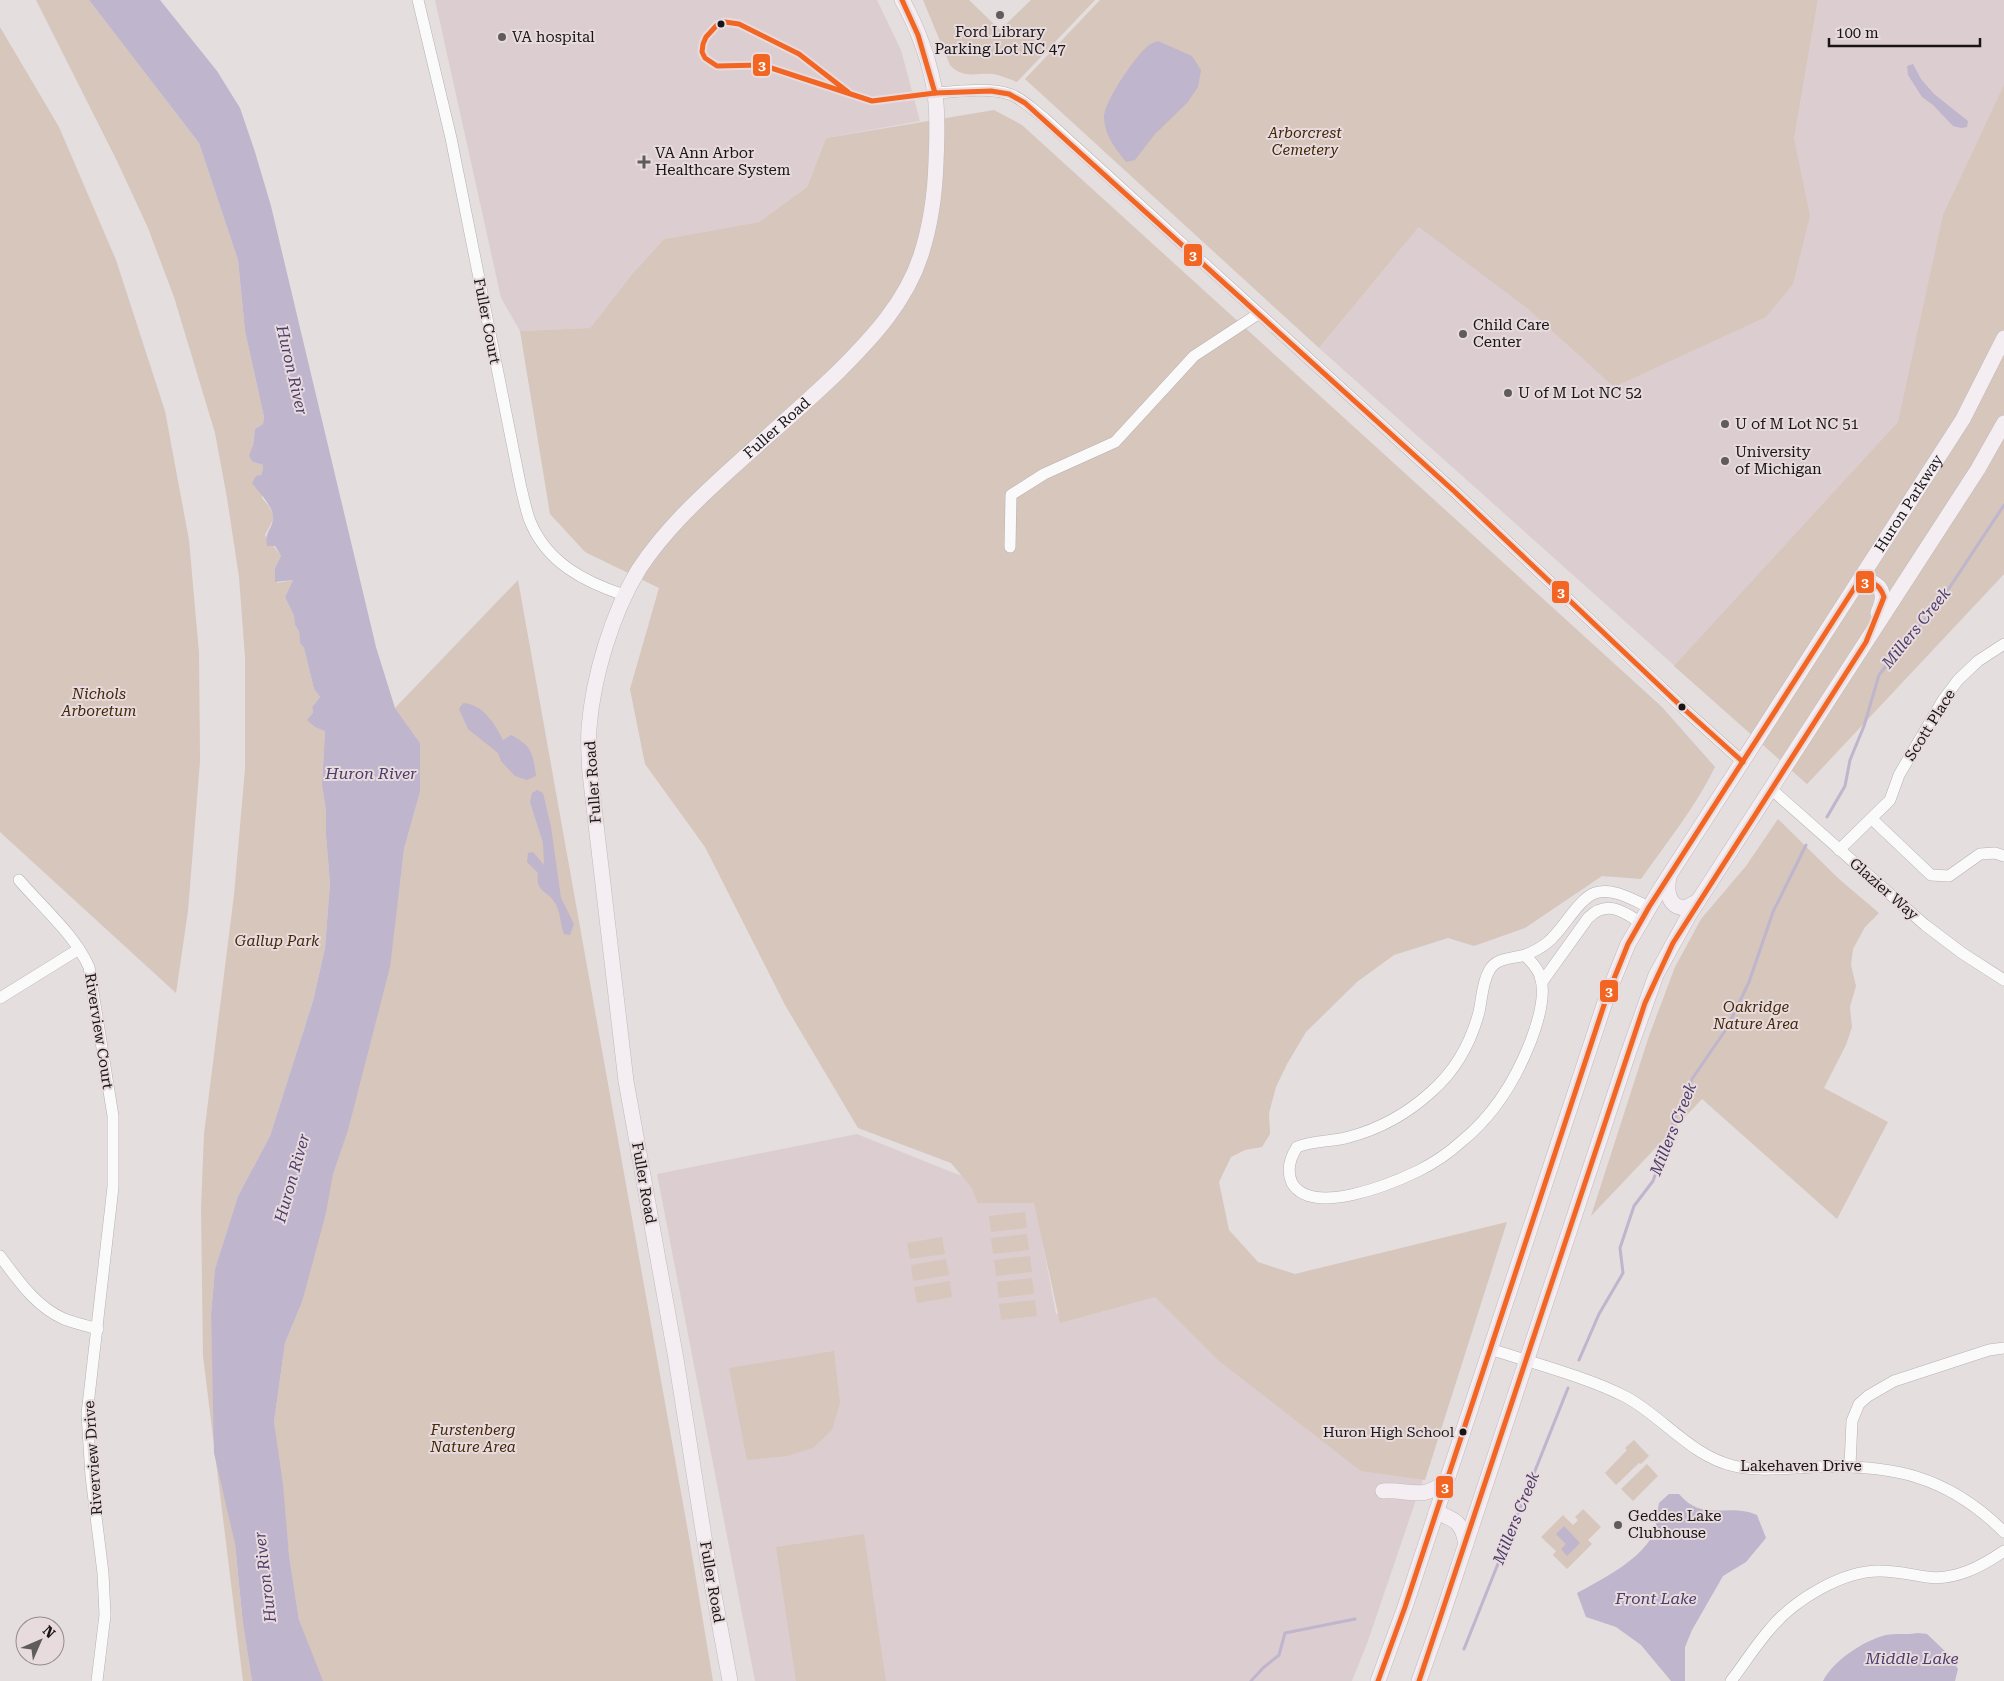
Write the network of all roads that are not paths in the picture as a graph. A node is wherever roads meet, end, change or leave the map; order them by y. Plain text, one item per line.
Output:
1 (418, 0) edge
2 (902, 0) edge
3 (935, 94) junction
4 (1258, 314) junction
5 (2004, 338) edge
6 (2004, 423) edge
7 (1010, 547) dead end
8 (1857, 584) junction
9 (624, 595) junction
10 (1866, 642) junction
11 (2004, 644) edge
12 (1743, 762) junction
13 (1771, 789) junction
14 (1872, 819) junction
15 (1839, 850) junction
16 (2004, 856) edge
17 (1669, 875) junction
18 (19, 880) dead end
19 (1698, 901) junction
20 (1649, 907) junction
21 (1640, 922) junction
22 (79, 949) junction
23 (1525, 955) junction
24 (2004, 980) edge
25 (1542, 982) junction
26 (0, 998) edge
27 (113, 1146) joint
28 (0, 1256) edge
29 (98, 1329) junction
30 (1490, 1348) junction
31 (2004, 1348) edge
32 (1526, 1361) junction
33 (1850, 1465) junction
34 (1447, 1479) junction
35 (1382, 1491) dead end
36 (1436, 1512) junction
37 (2004, 1532) edge
38 (1466, 1544) junction
39 (2004, 1550) edge
40 (97, 1681) edge
41 (730, 1681) edge
42 (1378, 1681) edge
43 (1419, 1681) edge
44 (1731, 1681) edge

1 - 9 street, Fuller Court
2 - 3 main road, Fuller Road
3 - 4 street
3 - 9 main road, Fuller Road
4 - 7 street
4 - 12 street
5 - 8 main road, Huron Parkway
6 - 10 main road
8 - 10 main road
8 - 12 main road, Huron Parkway
9 - 41 main road, Fuller Road
10 - 13 main road
11 - 14 street, Scott Place
12 - 17 main road, Huron Parkway
13 - 15 street, Glazier Way
13 - 19 main road
14 - 15 street, Scott Place
14 - 16 street
15 - 24 street, Glazier Way
17 - 19 main road
17 - 20 main road, Huron Parkway
18 - 22 street, Riverview Court
19 - 32 main road
20 - 21 main road, Huron Parkway
20 - 23 street
21 - 25 street
21 - 30 main road, Huron Parkway
22 - 26 street
22 - 27 street, Riverview Court
23 - 25 street
23 - 25 street
27 - 29 street, Riverview Drive
28 - 29 street
29 - 40 street, Riverview Drive
30 - 32 street, Lakehaven Drive
30 - 34 main road, Huron Parkway
31 - 33 street
32 - 33 street, Lakehaven Drive
32 - 38 main road
33 - 37 street, Lakehaven Drive
34 - 35 main road
34 - 36 main road, Huron Parkway
36 - 38 main road
36 - 42 main road, Huron Parkway
38 - 43 main road
39 - 44 street

